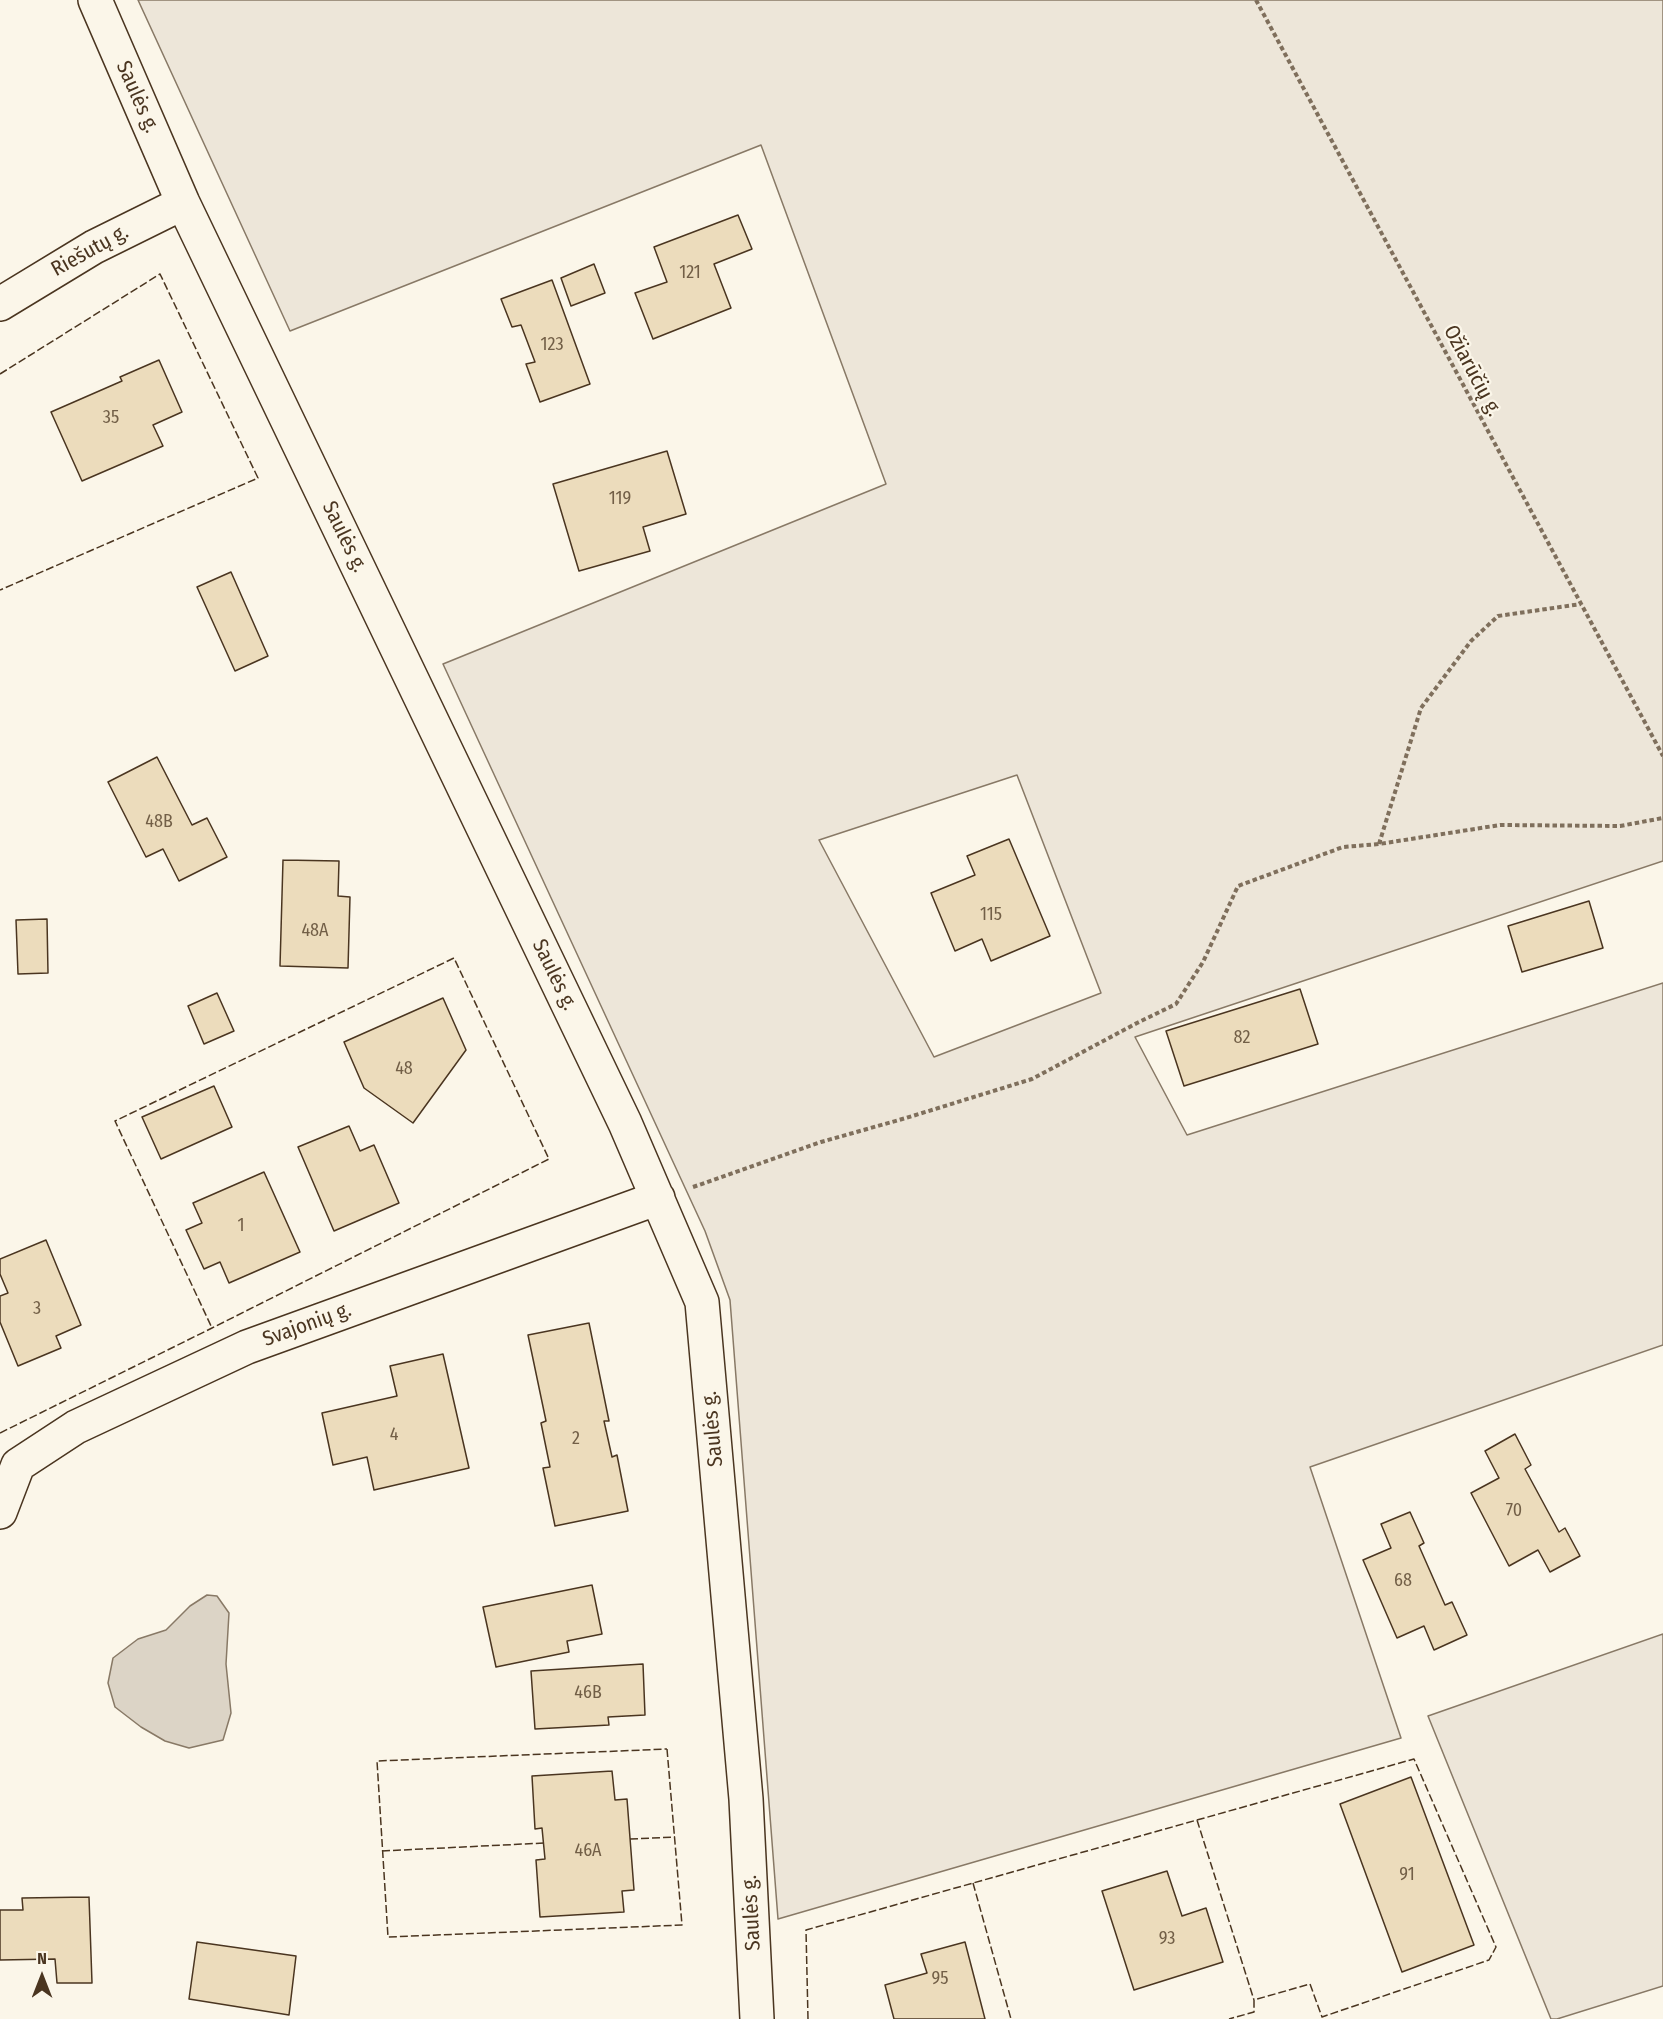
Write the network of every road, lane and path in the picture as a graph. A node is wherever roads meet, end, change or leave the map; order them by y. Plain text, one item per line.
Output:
1 (94, 0) edge
2 (1256, 0) edge
3 (183, 203) junction
4 (0, 304) edge
5 (1581, 604) junction
6 (1663, 756) edge
7 (1663, 818) edge
8 (1379, 844) junction
9 (658, 1198) junction
10 (0, 1512) edge
11 (758, 2019) edge

1 - 3 street, Saulės g.
2 - 5 path, Ožiarūčių g.
3 - 4 street, Riešutų g.
3 - 9 street, Saulės g.
5 - 6 path, Ožiarūčių g.
5 - 8 path
7 - 8 path
8 - 9 path
9 - 10 street, Svajonių g.
9 - 11 street, Saulės g.

